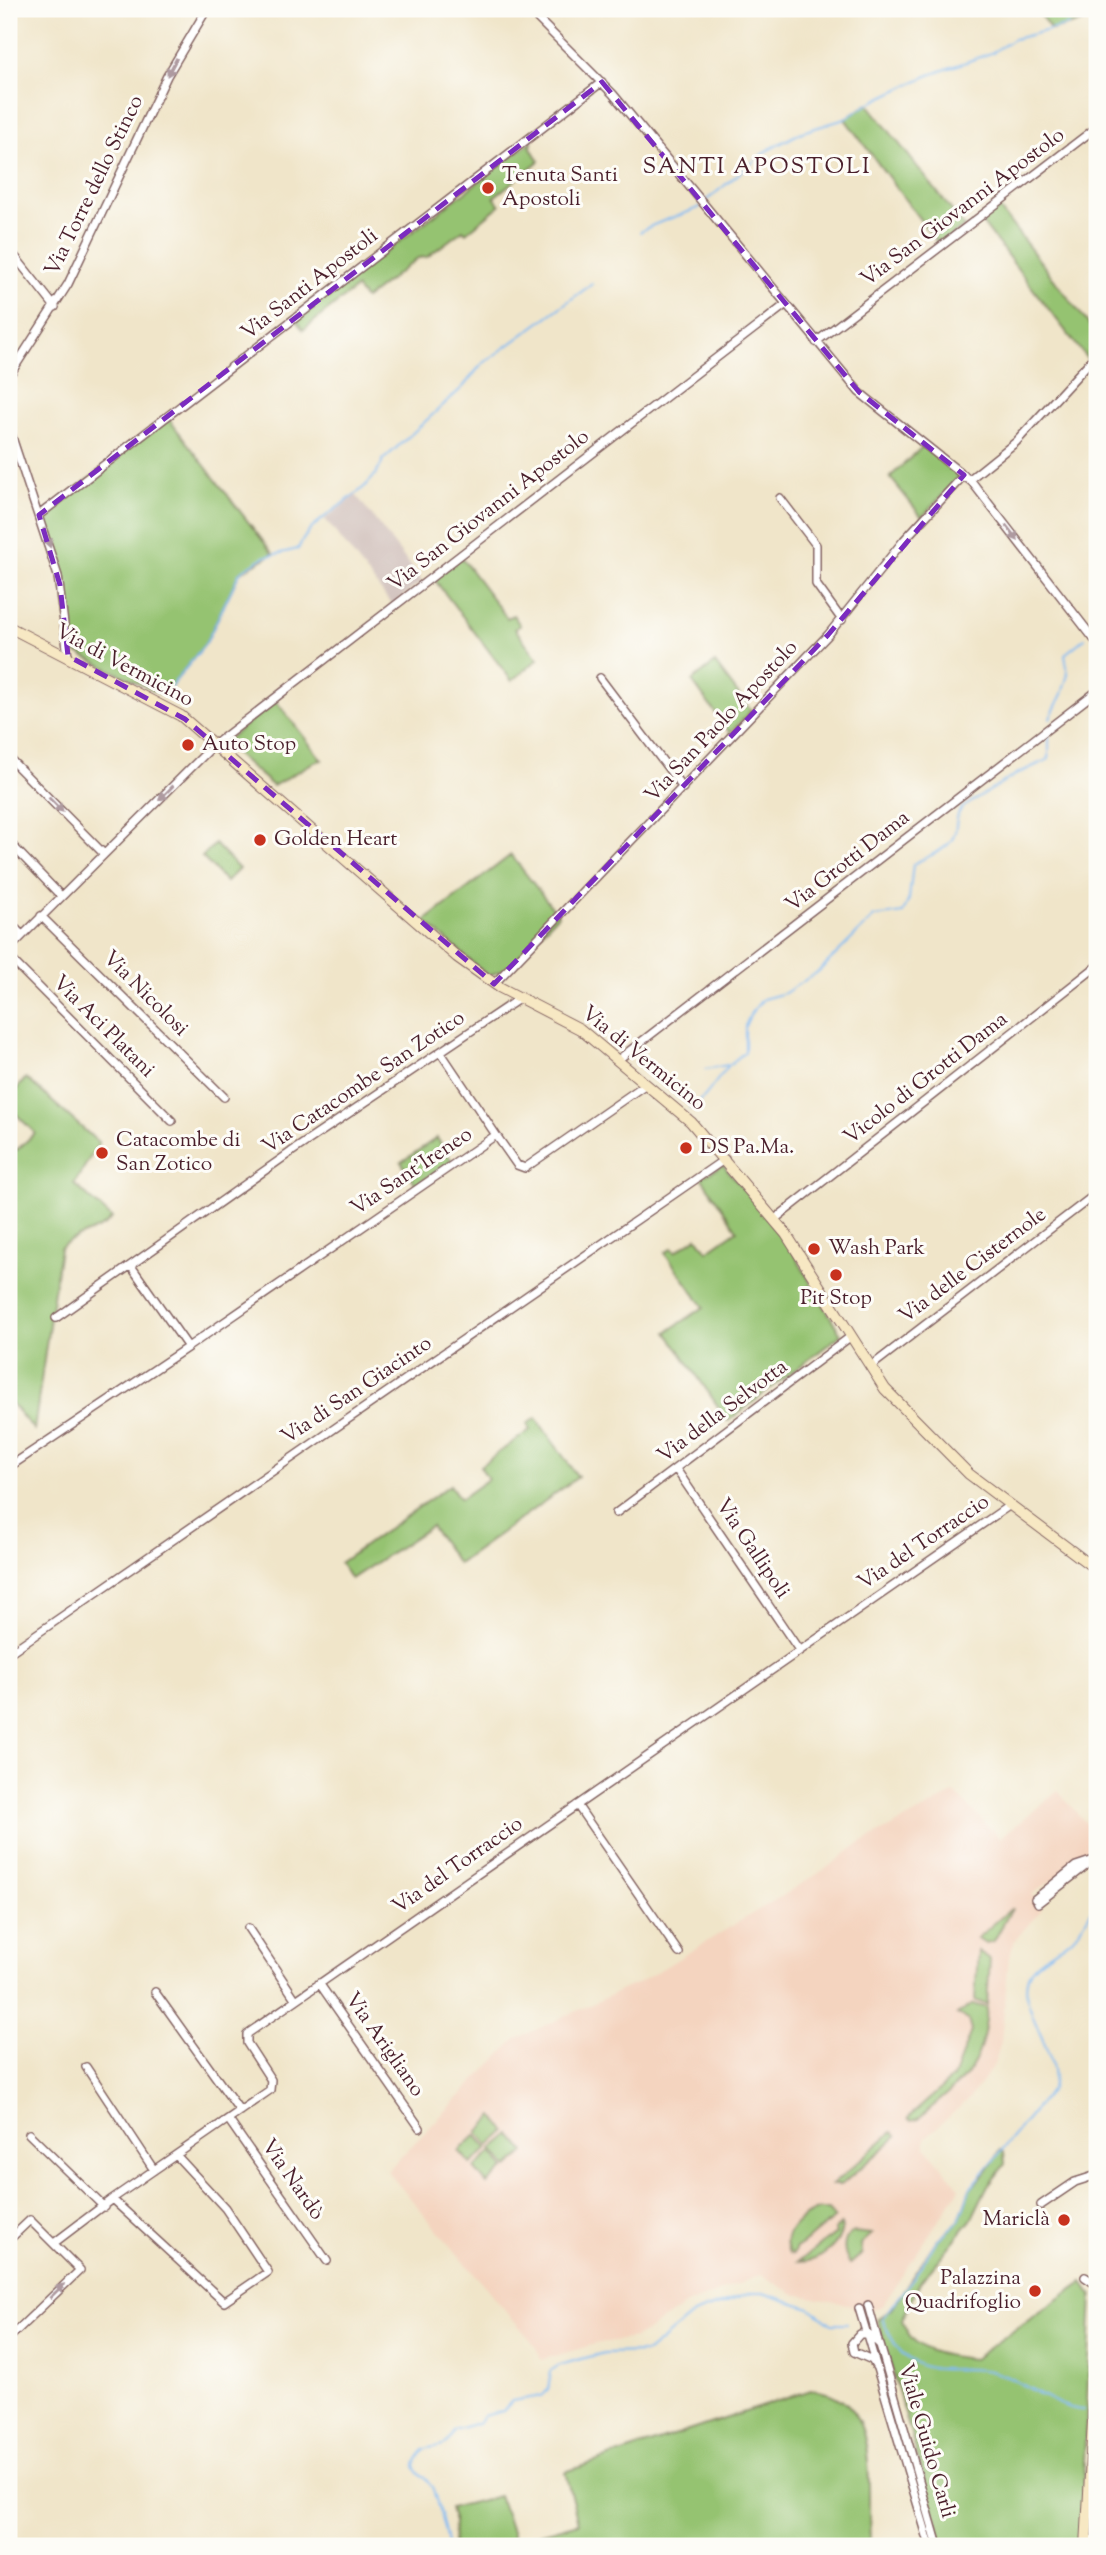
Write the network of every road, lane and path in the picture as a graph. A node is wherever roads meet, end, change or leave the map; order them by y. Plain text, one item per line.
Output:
1 (207, 9) edge
2 (528, 9) edge
3 (602, 82) junction
4 (1097, 127) edge
5 (9, 249) edge
6 (785, 305) junction
7 (55, 307) junction
8 (816, 342) junction
9 (1097, 354) edge
10 (9, 376) edge
11 (9, 432) edge
12 (967, 477) junction
13 (780, 498) dead end
14 (38, 515) junction
15 (842, 620) junction
16 (9, 627) edge
17 (1097, 643) edge
18 (68, 656) junction
19 (600, 678) dead end
20 (1097, 691) edge
21 (215, 745) junction
22 (9, 758) edge
23 (683, 788) junction
24 (9, 842) edge
25 (103, 853) junction
26 (61, 895) junction
27 (41, 916) junction
28 (9, 922) edge
29 (21, 934) junction
30 (9, 949) edge
31 (9, 957) edge
32 (1097, 966) edge
33 (494, 984) junction
34 (520, 998) junction
35 (441, 1053) junction
36 (619, 1059) junction
37 (646, 1084) junction
38 (224, 1097) dead end
39 (172, 1121) dead end
40 (496, 1135) junction
41 (725, 1158) junction
42 (1097, 1193) edge
43 (775, 1219) junction
44 (131, 1266) junction
45 (56, 1318) dead end
46 (850, 1337) junction
47 (188, 1347) junction
48 (870, 1367) junction
49 (9, 1468) edge
50 (676, 1469) junction
51 (1010, 1505) junction
52 (616, 1513) dead end
53 (1097, 1570) edge
54 (799, 1650) junction
55 (9, 1653) edge
56 (577, 1805) junction
57 (1097, 1859) edge
58 (1037, 1901) dead end
59 (248, 1928) dead end
60 (679, 1953) dead end
61 (319, 1983) junction
62 (155, 1992) dead end
63 (296, 2000) junction
64 (86, 2067) dead end
65 (240, 2111) junction
66 (228, 2119) junction
67 (420, 2127) dead end
68 (29, 2134) dead end
69 (176, 2155) junction
70 (154, 2170) junction
71 (1097, 2175) edge
72 (112, 2199) junction
73 (1041, 2205) dead end
74 (104, 2207) junction
75 (9, 2240) edge
76 (54, 2243) junction
77 (327, 2261) dead end
78 (1084, 2277) dead end
79 (1097, 2286) edge
80 (868, 2305) dead end
81 (859, 2308) dead end
82 (867, 2333) junction
83 (9, 2338) edge
84 (880, 2345) junction
85 (1097, 2350) edge
86 (878, 2370) junction
87 (1090, 2542) edge
88 (930, 2546) edge
89 (938, 2546) edge

1 -> 7 street, Via Torre dello Stinco
2 - 3 street
3 - 6 street
3 - 14 street, Via Santi Apostoli
4 - 8 street, Via San Giovanni Apostolo
5 - 7 street
6 - 8 street
6 - 21 street, Via San Giovanni Apostolo
7 - 10 street, Via Torre dello Stinco
8 - 12 street
9 - 12 street, Via San Paolo Apostolo
11 - 14 street
12 - 15 street, Via San Paolo Apostolo
12 -> 17 street
13 - 15 street
14 -> 18 street
15 - 23 street, Via San Paolo Apostolo
16 - 18 main road, Via di Vermicino
18 - 21 main road, Via di Vermicino
19 - 23 street
20 - 36 street, Via Grotti Dama
21 -> 25 street
21 - 33 main road, Via di Vermicino
22 -> 25 street
23 - 33 street, Via San Paolo Apostolo
24 - 26 street
25 - 26 street
26 - 27 street
27 - 29 street
27 - 38 street, Via Nicolosi
28 - 29 street
29 - 30 street
31 - 39 street, Via Aci Platani
32 - 43 street, Vicolo di Grotti Dama
33 - 34 main road, Via di Vermicino
34 - 35 street, Via Catacombe San Zotico
34 - 36 main road, Via di Vermicino
35 - 40 street
35 - 44 street, Via Catacombe San Zotico
36 - 37 main road, Via di Vermicino
37 - 40 street, Via Sant'Ireneo
37 - 41 main road, Via di Vermicino
40 - 47 street, Via Sant'Ireneo
41 - 43 main road, Via di Vermicino
41 - 55 street, Via di San Giacinto
42 - 48 street, Via delle Cisternole
43 - 46 main road, Via di Vermicino
44 - 45 street, Via Catacombe San Zotico
44 - 47 street
46 - 48 main road, Via di Vermicino
46 - 50 street, Via della Selvotta
47 - 49 street, Via Sant'Ireneo
48 - 51 main road, Via di Vermicino
50 - 52 street, Via della Selvotta
50 - 54 street, Via Gallipoli
51 - 53 main road, Via di Vermicino
51 - 54 street, Via del Torraccio
54 - 56 street, Via del Torraccio
56 - 60 street
56 - 61 street, Via del Torraccio
57 - 58 street
59 - 63 street
61 - 63 street, Via del Torraccio
61 - 67 street, Via Arigliano
62 - 65 street
63 - 65 street, Via del Torraccio
64 - 70 street
65 - 66 street, Via del Torraccio
66 - 69 street, Via del Torraccio
66 - 77 street, Via Nardò
68 - 74 street
69 - 70 street, Via del Torraccio
69 - 72 street
70 - 72 street, Via del Torraccio
71 - 73 street
72 - 74 street, Via del Torraccio
74 - 76 street, Via del Torraccio
75 - 76 street
83 -> 76 street
78 - 79 street
80 - 84 street, Viale Guido Carli
81 - 82 street, Viale Guido Carli
82 - 84 street, Viale Guido Carli
82 - 86 street, Viale Guido Carli
82 - 86 street, Viale Guido Carli
84 - 89 street, Viale Guido Carli
85 - 87 main road
86 - 88 street, Viale Guido Carli

